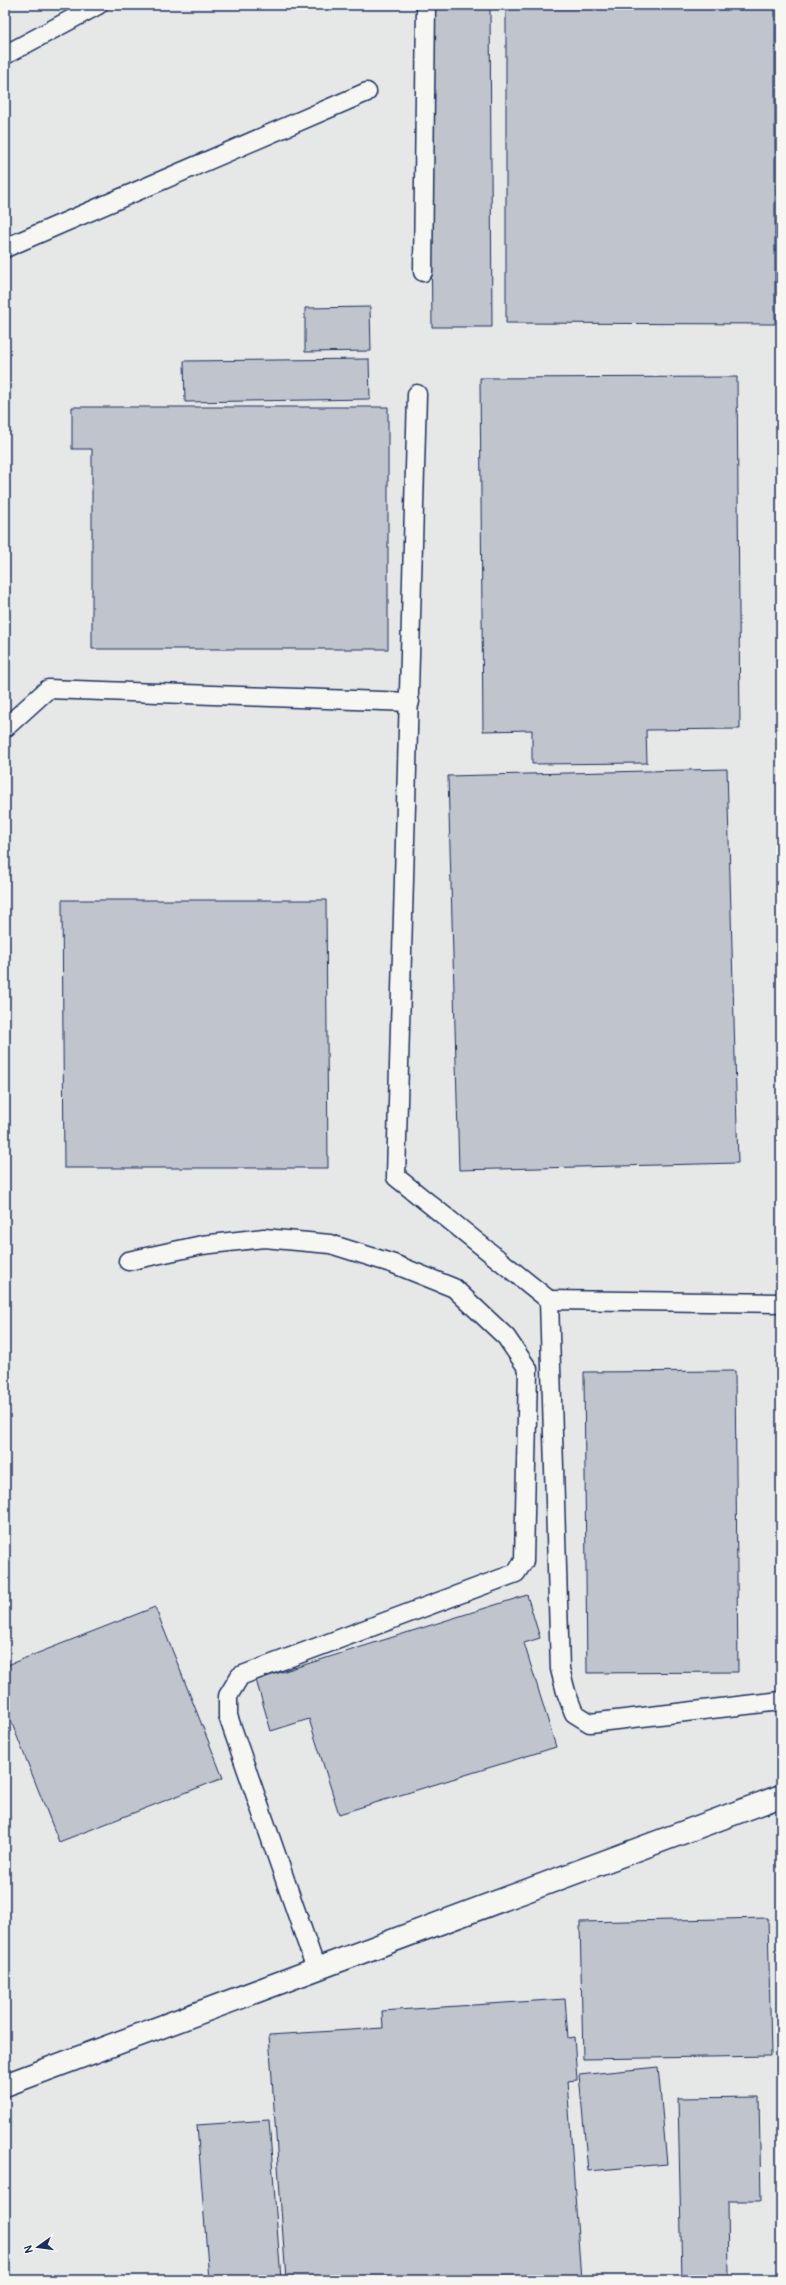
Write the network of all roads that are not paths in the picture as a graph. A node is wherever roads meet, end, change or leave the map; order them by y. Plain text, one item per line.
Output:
1 (98, 5) edge
2 (426, 5) edge
3 (5, 55) edge
4 (367, 92) dead end
5 (5, 248) edge
6 (423, 272) dead end
7 (417, 394) dead end
8 (410, 702) junction
9 (5, 728) edge
10 (128, 1261) dead end
11 (549, 1300) junction
12 (781, 1303) edge
13 (781, 1701) edge
14 (781, 1796) edge
15 (316, 1969) junction
16 (5, 2085) edge

1 - 3 lane
2 - 6 lane
4 - 5 lane
7 - 8 lane
8 - 9 lane
8 - 11 lane
10 - 15 lane
11 - 12 lane
11 - 13 lane
14 - 15 street
15 - 16 street

